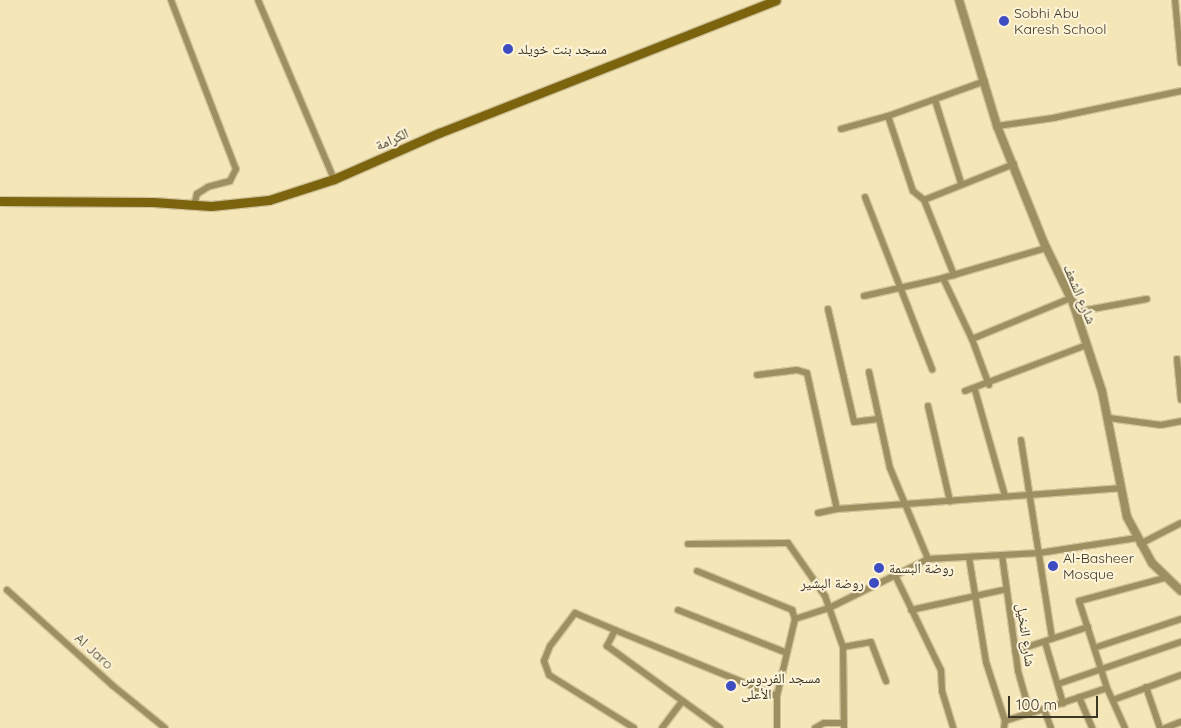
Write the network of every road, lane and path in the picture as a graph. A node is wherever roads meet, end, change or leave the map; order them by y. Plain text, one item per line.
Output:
1 (171, 0) edge
2 (258, 0) edge
3 (776, 0) edge
4 (959, 0) edge
5 (1175, 0) edge
6 (1180, 46) edge
7 (1181, 63) edge
8 (985, 82) junction
9 (1181, 90) edge
10 (935, 100) junction
11 (888, 116) junction
12 (997, 126) junction
13 (841, 129) dead end
14 (1014, 164) junction
15 (334, 179) junction
16 (961, 183) junction
17 (865, 197) dead end
18 (924, 200) junction
19 (0, 201) edge
20 (194, 205) junction
21 (1046, 248) junction
22 (954, 275) junction
23 (943, 278) junction
24 (898, 288) junction
25 (864, 296) dead end
26 (1071, 298) junction
27 (1147, 299) dead end
28 (828, 309) dead end
29 (1076, 312) junction
30 (972, 339) junction
31 (1087, 345) junction
32 (1177, 359) dead end
33 (932, 369) dead end
34 (869, 372) dead end
35 (757, 375) dead end
36 (989, 385) junction
37 (975, 390) junction
38 (966, 391) dead end
39 (1181, 400) edge
40 (928, 406) dead end
41 (1108, 418) junction
42 (878, 419) junction
43 (1181, 421) edge
44 (1021, 440) dead end
45 (1120, 488) junction
46 (1032, 494) junction
47 (1005, 496) junction
48 (950, 501) junction
49 (904, 506) junction
50 (837, 509) junction
51 (818, 513) dead end
52 (1181, 523) edge
53 (1138, 540) junction
54 (688, 544) dead end
55 (1039, 553) junction
56 (1002, 555) junction
57 (969, 557) junction
58 (928, 559) junction
59 (697, 571) dead end
60 (896, 575) junction
61 (1164, 578) junction
62 (1181, 581) edge
63 (1174, 586) junction
64 (1007, 589) junction
65 (8, 590) dead end
66 (1181, 591) edge
67 (975, 594) junction
68 (829, 608) junction
69 (678, 610) dead end
70 (911, 610) junction
71 (795, 619) junction
72 (1181, 619) edge
73 (1088, 627) junction
74 (616, 630) junction
75 (1052, 639) junction
76 (1045, 642) junction
77 (1181, 642) edge
78 (843, 647) junction
79 (1094, 648) junction
80 (1015, 651) junction
81 (787, 654) junction
82 (1100, 669) junction
83 (1181, 675) edge
84 (886, 681) dead end
85 (1058, 684) junction
86 (1146, 687) junction
87 (1107, 688) junction
88 (777, 696) junction
89 (1079, 698) junction
90 (1113, 700) junction
91 (682, 701) junction
92 (1064, 703) junction
93 (1044, 709) junction
94 (1030, 713) junction
95 (1181, 722) edge
96 (844, 725) edge
97 (1004, 725) edge
98 (165, 728) edge
99 (634, 728) edge
100 (662, 728) edge
101 (720, 728) edge
102 (778, 728) edge
103 (815, 728) edge
104 (953, 728) edge
105 (1051, 728) edge
106 (1092, 728) edge
107 (1125, 728) edge
108 (1160, 728) edge
109 (1165, 728) edge

1 - 20 street
2 - 15 street
3 - 15 main road, الكرامة
4 - 8 street, شارع الشعف
5 - 6 street
6 - 7 street
8 - 10 street
8 - 12 street, شارع الشعف
9 - 12 street
10 - 11 street
10 - 16 street
11 - 13 street
11 - 18 street
12 - 14 street, شارع الشعف
14 - 16 street
14 - 21 street, شارع الشعف
15 - 20 main road, الكرامة
16 - 18 street
17 - 24 street
18 - 22 street
19 - 20 main road, الكرامة
21 - 22 street
21 - 26 street, شارع الشعف
22 - 23 street
23 - 24 street
23 - 30 street
24 - 25 street
24 - 33 street
26 - 29 street, شارع الشعف
26 - 30 street
27 - 29 street
28 - 42 street
29 - 31 street, شارع الشعف
30 - 36 street
31 - 36 street
31 - 41 street, شارع الشعف
32 - 39 street
34 - 42 street
35 - 50 street
36 - 37 street
37 - 38 street
37 - 47 street
40 - 48 street
41 - 43 street
41 - 45 street, شارع الشعف
42 - 49 street
44 - 46 street
45 - 46 street
45 - 53 street, شارع الشعف
46 - 47 street
46 - 55 street
47 - 48 street
48 - 49 street
49 - 50 street
49 - 58 street
50 - 51 street
52 - 53 street
53 - 55 street
53 - 61 street, شارع الشعف
54 - 68 street
55 - 56 street
55 - 75 street
56 - 57 street
56 - 64 street, شارع النخيل
57 - 58 street
57 - 67 street
58 - 60 street
59 - 71 street
60 - 68 street
60 - 70 street
61 - 63 street, شارع الشعف
61 - 73 street
62 - 63 street
63 - 66 street, شارع الشعف
64 - 67 street
64 - 80 street, شارع النخيل
65 - 98 street, Al Jaro
67 - 70 street
67 - 97 street
68 - 71 street
68 - 78 street
69 - 81 street
70 - 104 street
71 - 81 street
72 - 79 street
73 - 75 street
73 - 79 street
74 - 88 street
74 - 91 street
74 - 99 street
75 - 76 street
76 - 80 street
76 - 85 street
77 - 82 street
78 - 84 street
78 - 96 street
79 - 82 street
80 - 94 street, شارع النخيل
81 - 88 street
82 - 85 street
82 - 87 street
83 - 86 street
85 - 92 street
86 - 90 street
86 - 108 street
87 - 89 street
87 - 90 street
88 - 102 street
89 - 92 street
89 - 106 street
90 - 107 street
91 - 100 street
91 - 101 street
92 - 93 street
93 - 94 street
93 - 105 street
94 - 97 street
95 - 109 street
96 - 103 street

